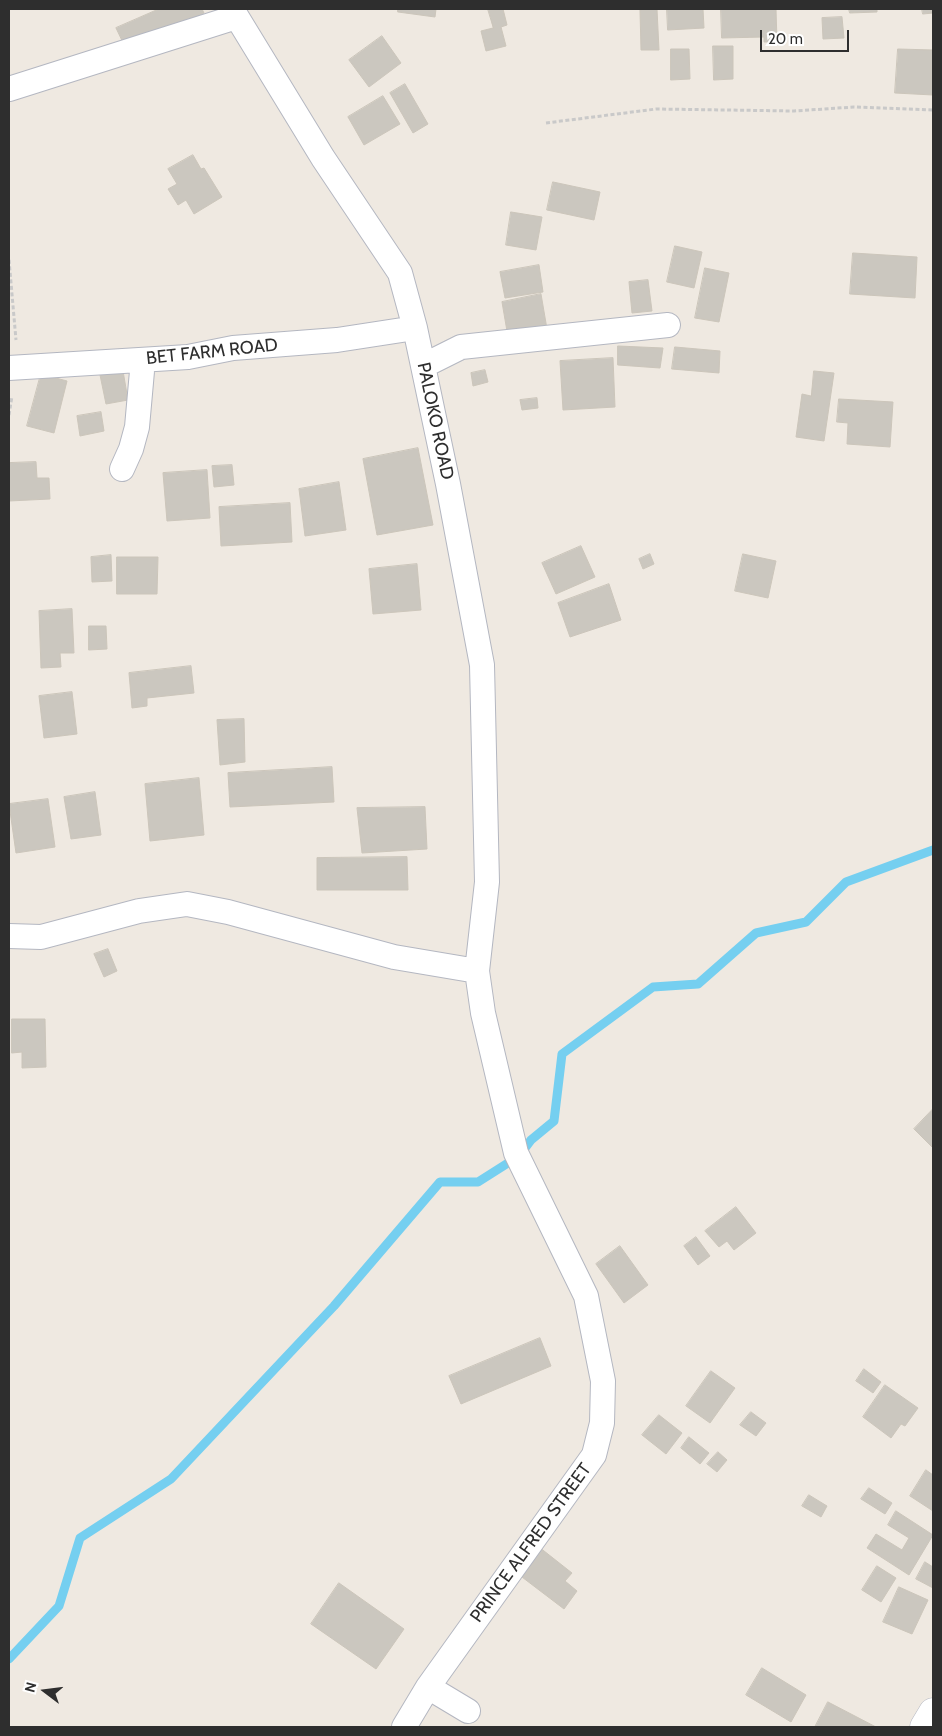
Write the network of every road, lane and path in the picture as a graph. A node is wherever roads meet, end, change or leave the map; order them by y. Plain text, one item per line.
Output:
1 (234, 13) edge
2 (9, 90) edge
3 (933, 110) edge
4 (546, 123) dead end
5 (9, 260) edge
6 (668, 325) dead end
7 (415, 328) junction
8 (143, 360) junction
9 (423, 366) junction
10 (13, 368) edge
11 (9, 415) edge
12 (122, 469) dead end
13 (9, 936) edge
14 (477, 971) junction
15 (428, 1687) junction
16 (468, 1711) dead end
17 (933, 1712) edge
18 (404, 1727) edge
19 (924, 1727) edge

1 - 2 street
1 - 7 street, PALOKO ROAD
3 - 4 path
5 - 10 path
6 - 9 street
7 - 8 street, BET FARM ROAD
7 - 9 street, PALOKO ROAD
8 - 10 street, BET FARM ROAD
8 - 12 street
9 - 14 street, PALOKO ROAD
10 - 11 path
13 - 14 street
14 - 15 street, PRINCE ALFRED STREET
15 - 16 street
15 - 18 street, PRINCE ALFRED STREET
17 - 19 street

